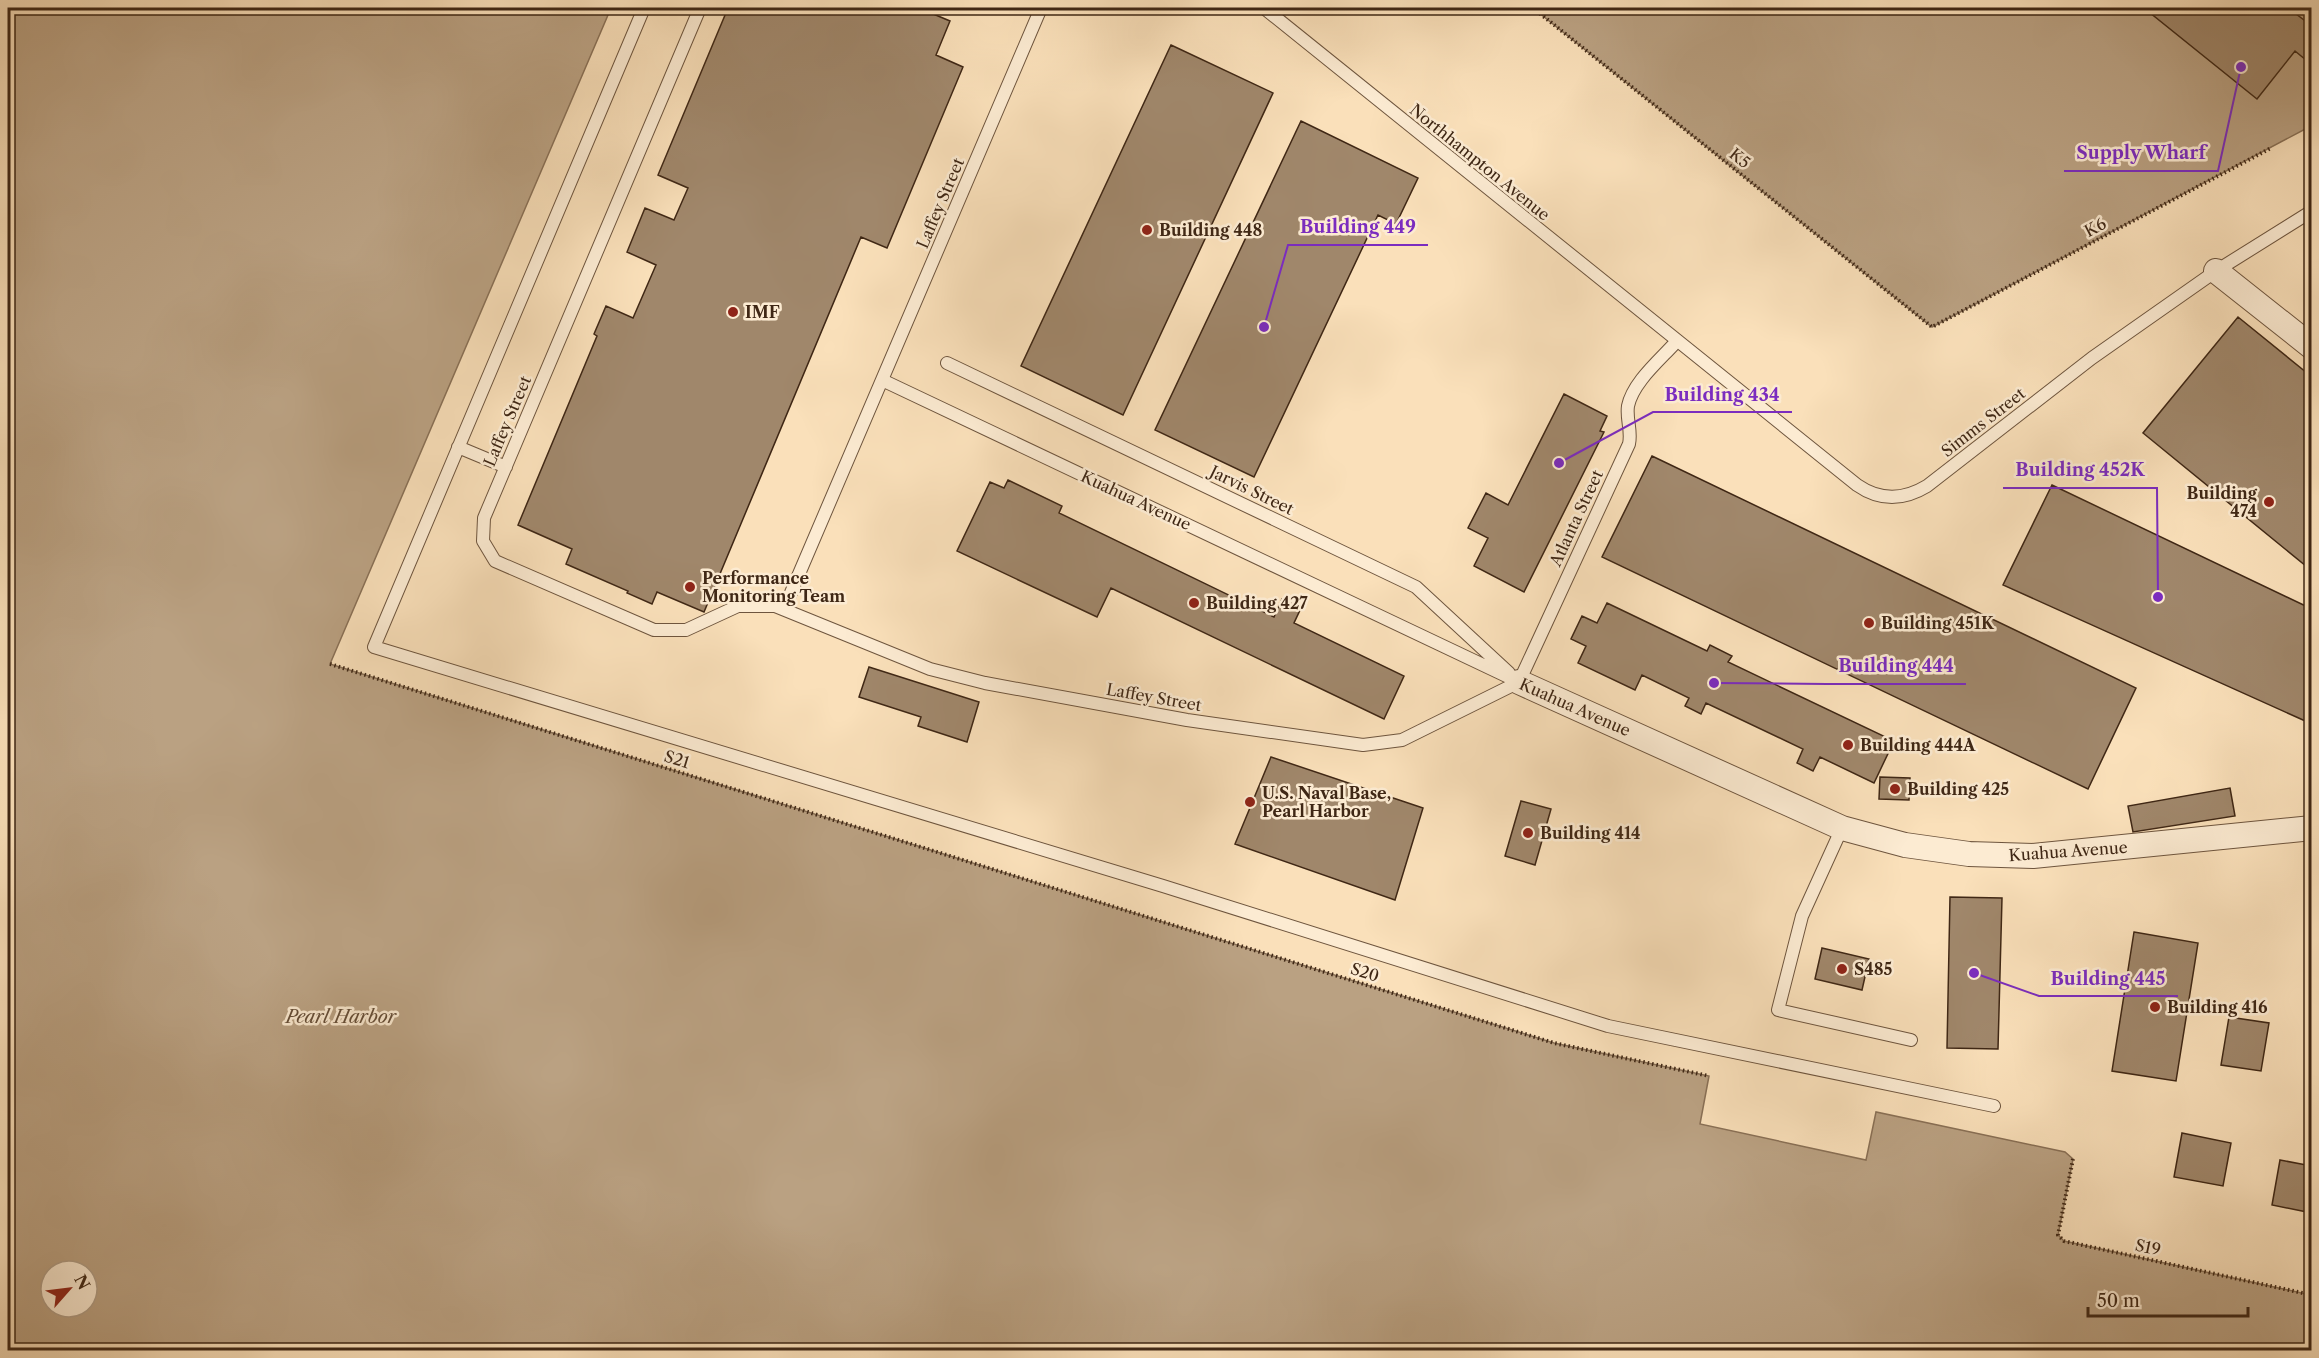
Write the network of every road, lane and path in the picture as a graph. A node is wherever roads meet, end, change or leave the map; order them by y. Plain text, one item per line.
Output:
1 (645, 8) edge
2 (700, 8) edge
3 (1041, 8) edge
4 (1264, 8) edge
5 (1534, 8) edge
6 (2271, 148) dead end
7 (2312, 210) edge
8 (2216, 271) junction
9 (1932, 327) joint
10 (1676, 342) junction
11 (2312, 347) edge
12 (947, 363) dead end
13 (882, 380) junction
14 (458, 447) junction
15 (506, 467) junction
16 (784, 609) junction
17 (330, 664) dead end
18 (1518, 682) junction
19 (1842, 828) junction
20 (2312, 828) edge
21 (1017, 877) joint
22 (1911, 1040) dead end
23 (1709, 1076) dead end
24 (1994, 1106) dead end
25 (2073, 1159) dead end
26 (2312, 1295) edge

1 - 14 lane
2 - 15 lane, Laffey Street
3 - 13 lane, Laffey Street
4 - 10 lane, Northhampton Avenue
5 - 9 path, K5
6 - 9 path, K6
7 - 8 lane, Simms Street
8 - 10 lane, Simms Street
8 - 11 street
10 - 18 lane, Atlanta Street
12 - 18 lane, Jarvis Street
13 - 16 lane, Laffey Street
13 - 18 lane, Kuahua Avenue
14 - 15 lane
14 - 24 lane
15 - 16 lane, Laffey Street
16 - 18 lane, Laffey Street
17 - 21 path, S21
18 - 19 street, Kuahua Avenue
19 - 20 street, Kuahua Avenue
19 - 22 lane
21 - 23 path, S20
25 - 26 path, S19

